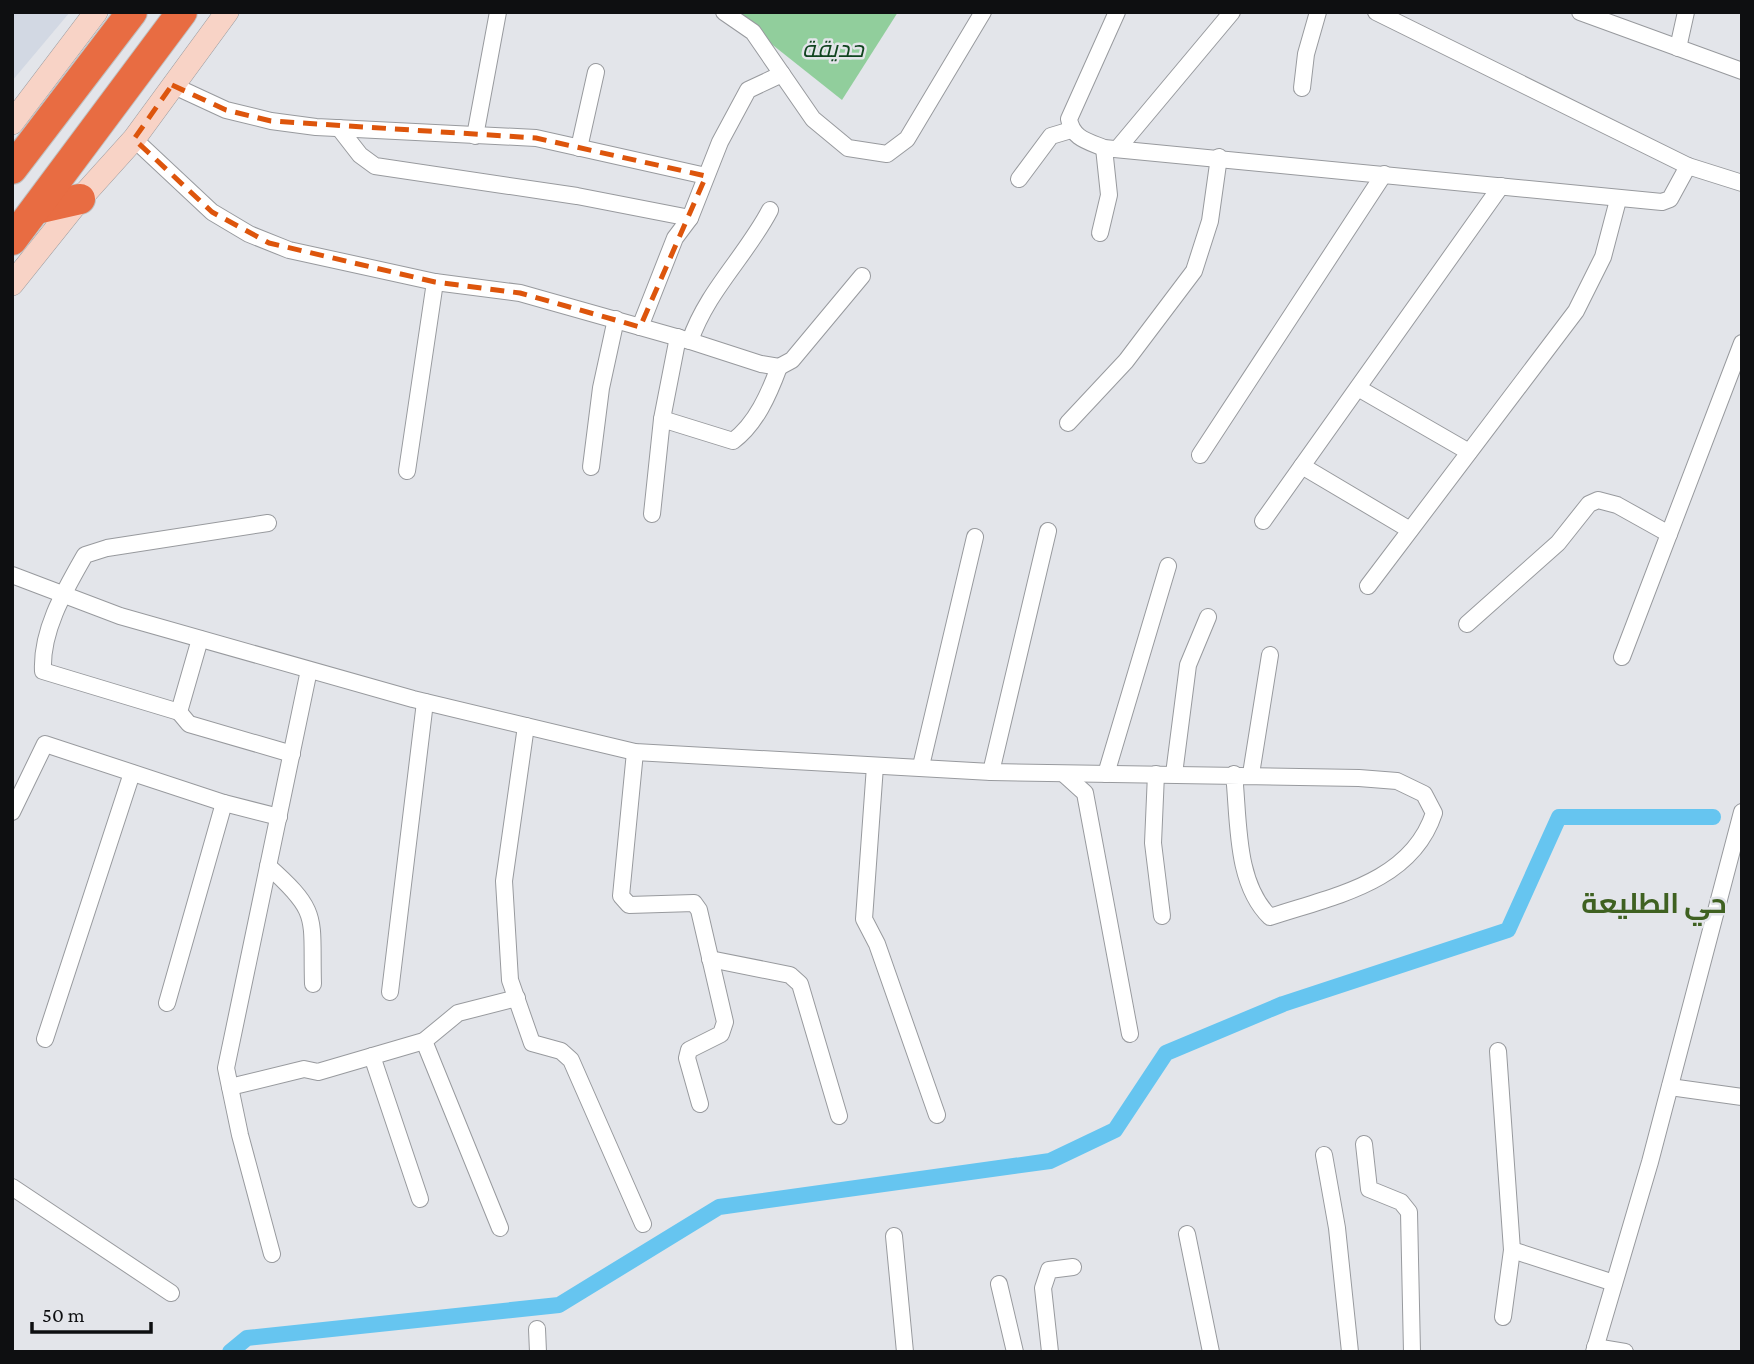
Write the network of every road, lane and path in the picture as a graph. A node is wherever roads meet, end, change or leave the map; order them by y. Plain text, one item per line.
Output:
1 (96, 12) edge
2 (132, 12) edge
3 (182, 12) edge
4 (227, 12) edge
5 (498, 12) edge
6 (724, 12) edge
7 (983, 12) edge
8 (1117, 12) edge
9 (1232, 12) edge
10 (1318, 12) edge
11 (1376, 12) edge
12 (1580, 12) edge
13 (1686, 12) edge
14 (1678, 48) junction
15 (1742, 71) edge
16 (596, 72) dead end
17 (782, 74) junction
18 (172, 85) junction
19 (1303, 88) dead end
20 (12, 123) edge
21 (339, 128) junction
22 (1071, 130) junction
23 (475, 135) junction
24 (134, 139) junction
25 (579, 148) junction
26 (1112, 148) junction
27 (1219, 157) junction
28 (1688, 166) junction
29 (12, 169) edge
30 (1384, 174) junction
31 (706, 176) junction
32 (1018, 179) dead end
33 (1742, 183) edge
34 (1501, 186) junction
35 (80, 199) junction
36 (1618, 200) junction
37 (36, 209) junction
38 (769, 211) dead end
39 (690, 218) junction
40 (1100, 233) dead end
41 (12, 240) edge
42 (862, 276) dead end
43 (435, 282) junction
44 (12, 284) edge
45 (616, 319) junction
46 (640, 327) junction
47 (684, 339) junction
48 (1742, 343) edge
49 (779, 367) junction
50 (1358, 388) junction
51 (662, 419) junction
52 (1068, 423) dead end
53 (1469, 452) junction
54 (1200, 455) dead end
55 (1302, 466) junction
56 (591, 467) dead end
57 (407, 471) dead end
58 (652, 514) dead end
59 (1263, 521) dead end
60 (268, 523) dead end
61 (1410, 530) junction
62 (1048, 531) dead end
63 (1668, 534) junction
64 (975, 537) dead end
65 (1168, 566) dead end
66 (12, 575) edge
67 (1368, 586) dead end
68 (63, 594) junction
69 (1208, 617) dead end
70 (1467, 624) dead end
71 (200, 639) junction
72 (1270, 655) dead end
73 (1622, 657) dead end
74 (309, 670) junction
75 (425, 702) junction
76 (179, 712) junction
77 (526, 726) junction
78 (635, 752) junction
79 (292, 754) junction
80 (875, 766) junction
81 (921, 766) junction
82 (990, 772) junction
83 (132, 773) junction
84 (1064, 774) junction
85 (1106, 774) junction
86 (1156, 774) junction
87 (1174, 774) junction
88 (1234, 774) junction
89 (1251, 774) junction
90 (224, 803) junction
91 (12, 812) edge
92 (1742, 813) edge
93 (279, 817) junction
94 (268, 866) junction
95 (1162, 916) dead end
96 (710, 959) junction
97 (313, 984) dead end
98 (390, 992) dead end
99 (517, 998) junction
100 (167, 1003) dead end
101 (1130, 1034) dead end
102 (45, 1039) dead end
103 (424, 1041) junction
104 (1498, 1051) dead end
105 (372, 1056) junction
106 (230, 1087) junction
107 (1670, 1087) junction
108 (1742, 1097) edge
109 (700, 1104) dead end
110 (937, 1115) dead end
111 (839, 1116) dead end
112 (1364, 1144) dead end
113 (1324, 1154) dead end
114 (12, 1186) edge
115 (420, 1199) dead end
116 (643, 1224) dead end
117 (500, 1228) dead end
118 (1187, 1234) dead end
119 (894, 1236) dead end
120 (1512, 1251) junction
121 (272, 1254) dead end
122 (1073, 1267) dead end
123 (1614, 1283) junction
124 (999, 1284) dead end
125 (171, 1293) dead end
126 (1503, 1317) dead end
127 (537, 1328) dead end
128 (1595, 1350) edge
129 (538, 1352) edge
130 (905, 1352) edge
131 (1014, 1352) edge
132 (1049, 1352) edge
133 (1211, 1352) edge
134 (1350, 1352) edge
135 (1412, 1352) edge
136 (1625, 1352) edge

1 - 20 main road
2 - 29 highway
3 - 37 highway
4 - 18 main road
5 - 23 street
6 - 17 street
7 - 17 street
8 - 22 street
9 - 26 street
10 - 19 street
11 - 28 street
12 - 14 street
13 - 14 street
14 - 15 street
16 - 25 street
17 - 31 street
18 - 21 street
18 - 24 main road
21 - 23 street
21 - 39 street
22 - 26 street
22 - 32 street
23 - 25 street
24 - 35 main road
24 - 43 street
25 - 31 street
26 - 27 street
26 - 40 street
27 - 30 street
27 - 52 street
28 - 33 street
28 - 36 street
30 - 34 street
30 - 54 street
31 - 39 street
34 - 36 street
34 - 50 street
35 - 37 highway
35 - 44 main road
36 - 53 street
37 - 41 highway
38 - 47 street
39 - 46 street
42 - 49 street
43 - 45 street
43 - 57 street
45 - 46 street
45 - 56 street
46 - 47 street
47 - 49 street
47 - 51 street
48 - 63 street
49 - 51 street
50 - 53 street
50 - 55 street
51 - 58 street
53 - 61 street
55 - 59 street
55 - 61 street
60 - 68 street
61 - 67 street
62 - 82 street
63 - 70 street
63 - 73 street
64 - 81 street
65 - 85 street
66 - 68 street
68 - 71 street
68 - 76 street
69 - 87 street
71 - 74 street
71 - 76 street
72 - 89 street
74 - 75 street
74 - 79 street
75 - 77 street
75 - 98 street
76 - 79 street
77 - 78 street
77 - 99 street
78 - 80 street
78 - 96 street
79 - 93 street
80 - 81 street
80 - 110 street
81 - 82 street
82 - 84 street
83 - 90 street
83 - 91 street
83 - 102 street
84 - 85 street
84 - 101 street
85 - 86 street
86 - 87 street
86 - 95 street
87 - 88 street
88 - 89 street
88 - 89 street
90 - 93 street
90 - 100 street
92 - 107 street
93 - 94 street
94 - 97 street
94 - 106 street
96 - 109 street
96 - 111 street
99 - 103 street
99 - 116 street
103 - 105 street
103 - 117 street
104 - 120 street
105 - 106 street
105 - 115 street
106 - 121 street
107 - 108 street
107 - 123 street
112 - 135 street
113 - 134 street
114 - 125 street
118 - 133 street
119 - 130 street
120 - 123 street
120 - 126 street
122 - 132 street
123 - 128 street
124 - 131 street
127 - 129 street
128 - 136 street

